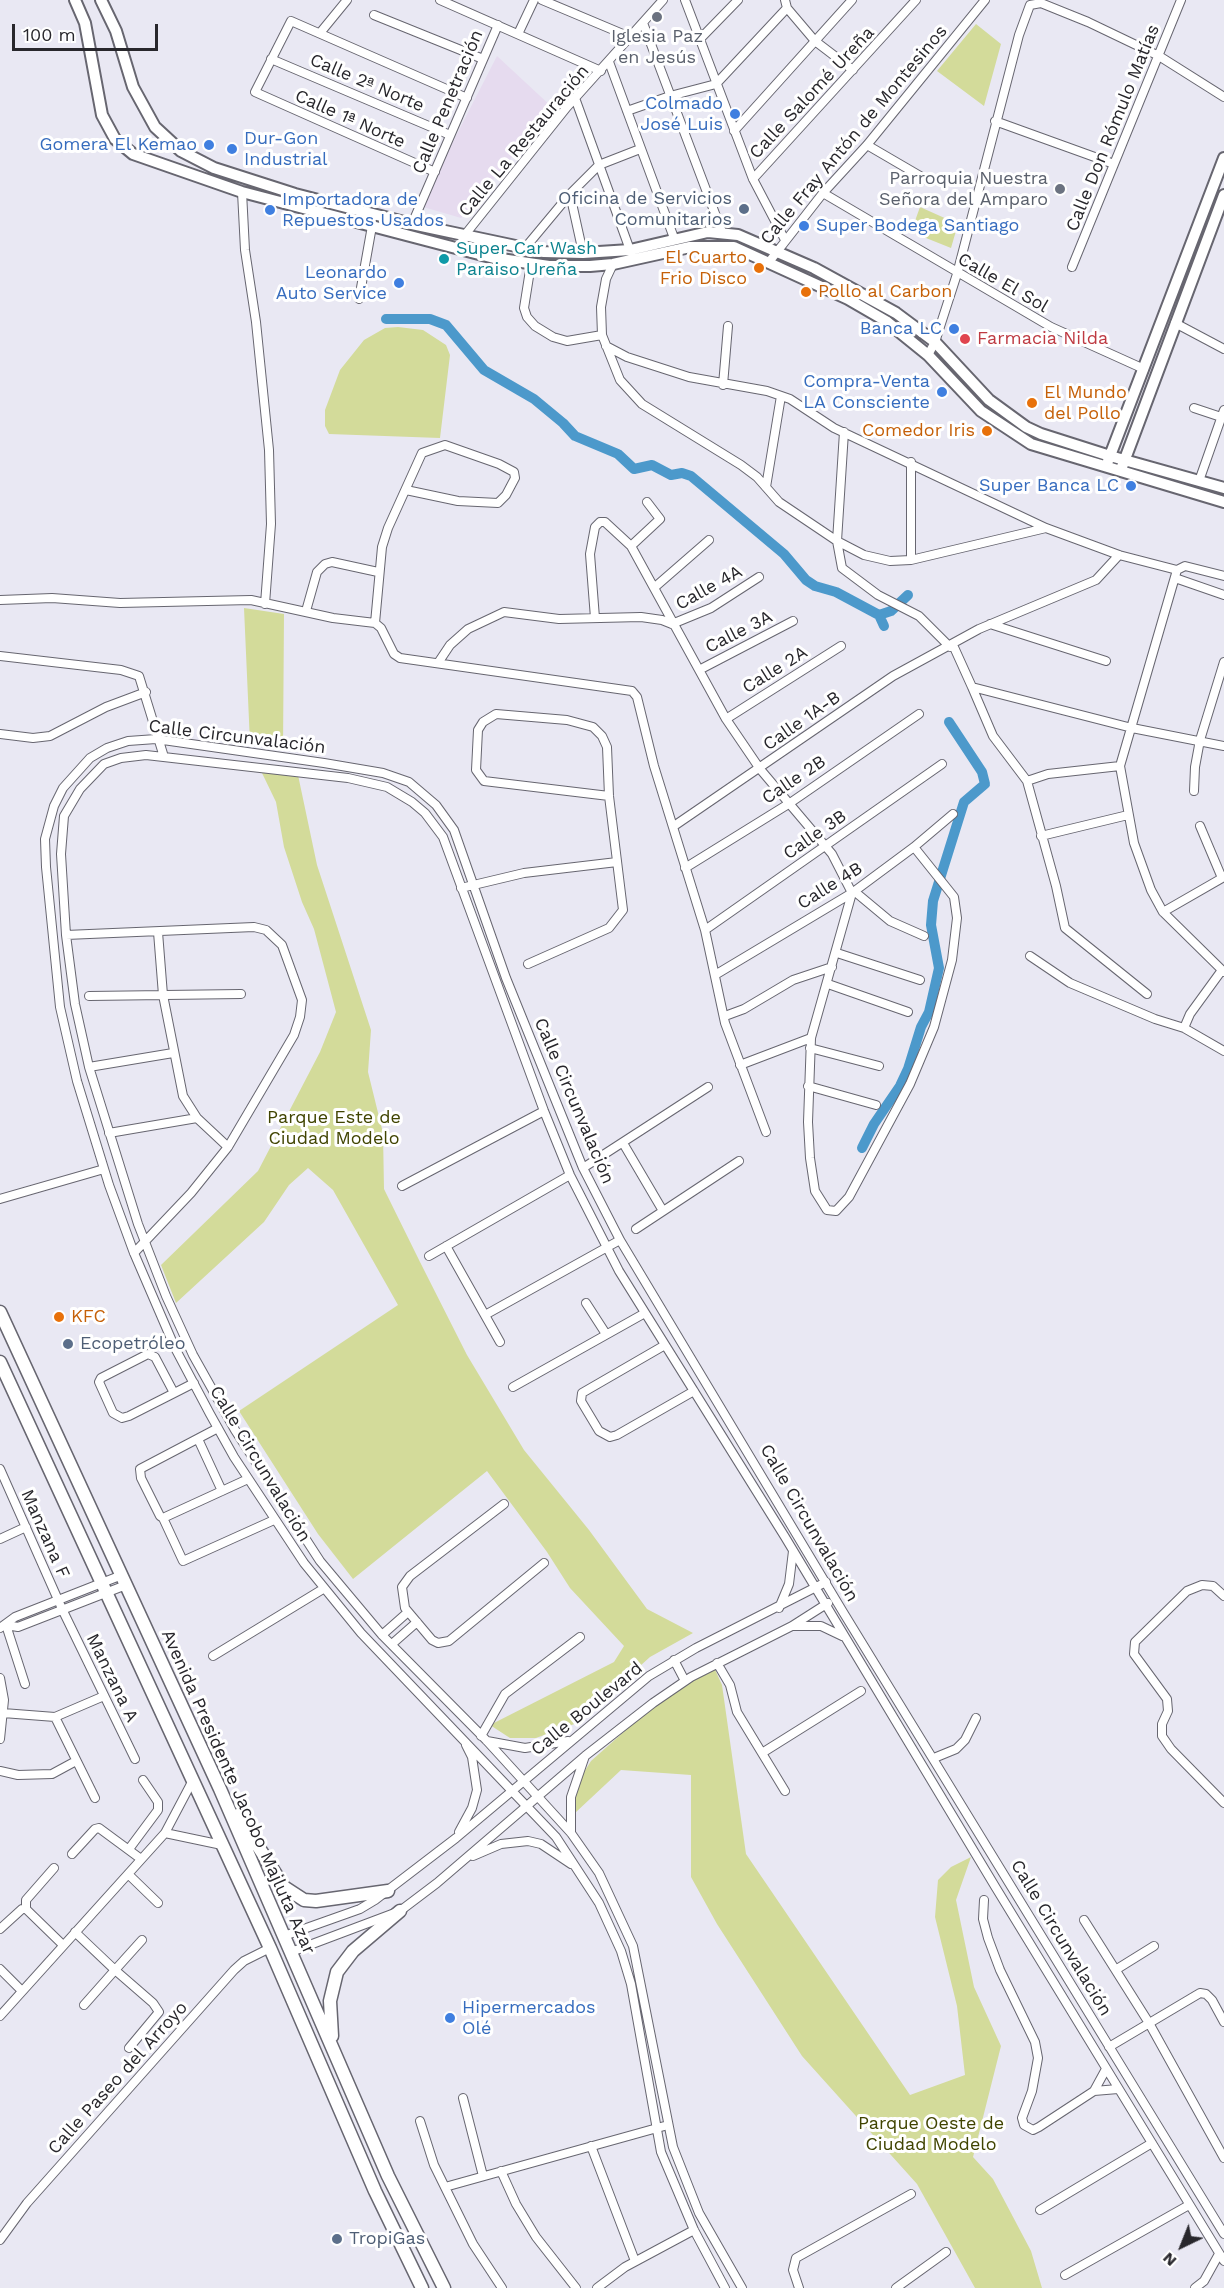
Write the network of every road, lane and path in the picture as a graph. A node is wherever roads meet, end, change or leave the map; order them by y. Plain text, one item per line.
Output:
1 (75, 0) edge
2 (101, 0) edge
3 (346, 0) edge
4 (440, 0) edge
5 (534, 0) edge
6 (542, 0) edge
7 (685, 0) edge
8 (738, 0) edge
9 (852, 0) edge
10 (916, 0) edge
11 (985, 0) edge
12 (1180, 0) edge
13 (660, 1) edge
14 (557, 3) edge
15 (786, 4) edge
16 (374, 15) dead end
17 (643, 23) junction
18 (498, 25) junction
19 (320, 33) junction
20 (518, 34) junction
21 (630, 37) junction
22 (699, 40) junction
23 (815, 41) junction
24 (1159, 56) junction
25 (271, 59) junction
26 (483, 59) junction
27 (609, 62) junction
28 (854, 70) junction
29 (601, 71) junction
30 (716, 84) junction
31 (670, 96) junction
32 (1224, 97) edge
33 (467, 98) junction
34 (575, 98) junction
35 (627, 111) junction
36 (995, 121) junction
37 (734, 131) junction
38 (450, 135) junction
39 (867, 145) junction
40 (640, 149) junction
41 (1224, 158) edge
42 (1114, 164) junction
43 (599, 165) junction
44 (435, 172) junction
45 (753, 179) junction
46 (927, 180) dead end
47 (242, 192) junction
48 (823, 193) junction
49 (570, 194) junction
50 (1224, 195) edge
51 (412, 224) junction
52 (372, 226) junction
53 (722, 232) junction
54 (464, 236) junction
55 (674, 238) junction
56 (785, 240) junction
57 (525, 248) junction
58 (460, 249) junction
59 (630, 250) junction
60 (776, 250) junction
61 (583, 253) junction
62 (769, 262) junction
63 (531, 264) junction
64 (613, 264) junction
65 (1072, 267) dead end
66 (957, 274) junction
67 (359, 299) dead end
68 (1163, 317) junction
69 (1175, 323) junction
70 (729, 326) dead end
71 (602, 335) junction
72 (935, 342) junction
73 (606, 346) junction
74 (1224, 349) edge
75 (928, 355) junction
76 (1144, 369) junction
77 (723, 385) junction
78 (781, 396) junction
79 (1194, 408) dead end
80 (1223, 415) edge
81 (844, 432) junction
82 (1110, 456) junction
83 (1124, 460) junction
84 (911, 462) junction
85 (1105, 469) junction
86 (1120, 473) junction
87 (1198, 481) junction
88 (766, 487) junction
89 (1224, 488) edge
90 (406, 490) junction
91 (647, 502) dead end
92 (1224, 502) edge
93 (1046, 528) junction
94 (709, 540) dead end
95 (837, 541) junction
96 (631, 546) junction
97 (1119, 555) junction
98 (911, 560) junction
99 (378, 572) junction
100 (1176, 574) junction
101 (1224, 576) edge
102 (759, 577) dead end
103 (655, 587) junction
104 (1224, 595) edge
105 (0, 600) edge
106 (265, 604) junction
107 (306, 611) junction
108 (595, 618) junction
109 (793, 621) dead end
110 (375, 623) junction
111 (672, 624) junction
112 (990, 624) junction
113 (841, 646) dead end
114 (952, 646) junction
115 (0, 656) edge
116 (1106, 661) dead end
117 (1224, 662) edge
118 (438, 663) junction
119 (699, 670) junction
120 (1222, 675) edge
121 (972, 687) junction
122 (146, 692) junction
123 (919, 714) dead end
124 (726, 719) junction
125 (1132, 728) junction
126 (0, 734) edge
127 (156, 739) junction
128 (1200, 740) junction
129 (1224, 746) edge
130 (164, 757) junction
131 (942, 764) dead end
132 (1120, 766) junction
133 (760, 769) junction
134 (1027, 781) junction
135 (1194, 791) dead end
136 (609, 796) junction
137 (790, 803) junction
138 (953, 814) dead end
139 (1128, 815) junction
140 (674, 826) junction
141 (1200, 826) dead end
142 (1041, 836) junction
143 (825, 846) junction
144 (914, 847) junction
145 (617, 862) junction
146 (685, 868) junction
147 (1223, 877) edge
148 (474, 884) junction
149 (461, 888) junction
150 (853, 892) junction
151 (1162, 912) junction
152 (705, 930) junction
153 (158, 932) junction
154 (66, 935) junction
155 (924, 936) dead end
156 (837, 953) junction
157 (1029, 956) dead end
158 (528, 964) dead end
159 (832, 967) junction
160 (1223, 971) edge
161 (715, 975) junction
162 (920, 980) dead end
163 (828, 984) junction
164 (241, 994) dead end
165 (1148, 994) dead end
166 (163, 995) junction
167 (89, 996) dead end
168 (908, 1012) dead end
169 (725, 1016) junction
170 (1184, 1028) junction
171 (811, 1038) junction
172 (810, 1048) junction
173 (1224, 1051) edge
174 (173, 1053) junction
175 (740, 1065) junction
176 (89, 1066) junction
177 (879, 1066) dead end
178 (808, 1086) junction
179 (708, 1087) dead end
180 (876, 1105) dead end
181 (544, 1111) junction
182 (197, 1118) junction
183 (766, 1132) dead end
184 (109, 1133) junction
185 (623, 1143) junction
186 (228, 1148) junction
187 (739, 1161) dead end
188 (104, 1168) junction
189 (583, 1168) junction
190 (570, 1175) junction
191 (402, 1186) dead end
192 (0, 1199) edge
193 (663, 1211) junction
194 (636, 1229) dead end
195 (145, 1240) junction
196 (621, 1240) junction
197 (446, 1246) junction
198 (606, 1248) junction
199 (134, 1253) junction
200 (429, 1256) dead end
201 (586, 1303) dead end
202 (0, 1311) edge
203 (645, 1313) junction
204 (485, 1315) junction
205 (606, 1334) junction
206 (500, 1342) dead end
207 (665, 1345) junction
208 (0, 1362) edge
209 (194, 1383) junction
210 (513, 1387) dead end
211 (694, 1391) junction
212 (174, 1393) junction
213 (218, 1428) junction
214 (198, 1438) junction
215 (0, 1469) edge
216 (248, 1479) junction
217 (222, 1491) junction
218 (504, 1504) dead end
219 (163, 1518) junction
220 (274, 1520) junction
221 (26, 1527) junction
222 (0, 1539) edge
223 (793, 1550) junction
224 (544, 1563) dead end
225 (124, 1580) junction
226 (826, 1582) junction
227 (104, 1587) junction
228 (815, 1588) junction
229 (323, 1589) junction
230 (1224, 1596) edge
231 (836, 1599) junction
232 (58, 1600) junction
233 (826, 1605) junction
234 (778, 1608) junction
235 (63, 1611) junction
236 (408, 1612) junction
237 (417, 1622) junction
238 (792, 1626) junction
239 (2, 1627) edge
240 (382, 1635) junction
241 (843, 1636) junction
242 (580, 1637) dead end
243 (392, 1644) junction
244 (213, 1656) dead end
245 (404, 1658) junction
246 (674, 1660) junction
247 (717, 1664) junction
248 (394, 1668) junction
249 (0, 1677) edge
250 (685, 1681) junction
251 (25, 1684) dead end
252 (861, 1691) dead end
253 (104, 1696) junction
254 (3, 1713) junction
255 (55, 1717) junction
256 (976, 1718) dead end
257 (0, 1738) edge
258 (484, 1738) junction
259 (464, 1741) junction
260 (570, 1741) junction
261 (762, 1753) junction
262 (585, 1756) junction
263 (934, 1758) junction
264 (135, 1759) dead end
265 (76, 1761) junction
266 (0, 1771) edge
267 (143, 1780) dead end
268 (192, 1780) junction
269 (523, 1781) junction
270 (220, 1789) junction
271 (512, 1790) junction
272 (785, 1791) dead end
273 (538, 1797) junction
274 (95, 1798) dead end
275 (1224, 1803) edge
276 (527, 1806) junction
277 (165, 1833) junction
278 (571, 1833) junction
279 (456, 1838) junction
280 (222, 1845) junction
281 (129, 1849) junction
282 (72, 1854) dead end
283 (141, 1859) junction
284 (463, 1861) junction
285 (54, 1868) dead end
286 (577, 1868) junction
287 (128, 1874) junction
288 (388, 1891) junction
289 (984, 1900) dead end
290 (158, 1903) dead end
291 (26, 1909) junction
292 (400, 1911) junction
293 (1084, 1920) dead end
294 (0, 1929) edge
295 (75, 1932) junction
296 (284, 1936) junction
297 (142, 1940) dead end
298 (63, 1945) junction
299 (1154, 1946) dead end
300 (270, 1948) junction
301 (291, 1952) junction
302 (0, 1969) edge
303 (1117, 1969) junction
304 (115, 1970) junction
305 (22, 1991) junction
306 (84, 2005) dead end
307 (0, 2016) edge
308 (1224, 2022) edge
309 (1149, 2024) junction
310 (333, 2046) junction
311 (1109, 2047) junction
312 (129, 2048) dead end
313 (1106, 2069) junction
314 (1124, 2073) junction
315 (1113, 2079) junction
316 (1118, 2089) junction
317 (1094, 2091) junction
318 (463, 2098) dead end
319 (420, 2121) dead end
320 (669, 2125) junction
321 (656, 2128) junction
322 (1152, 2143) junction
323 (591, 2146) junction
324 (1224, 2158) edge
325 (501, 2171) junction
326 (483, 2176) junction
327 (445, 2187) junction
328 (910, 2194) dead end
329 (1189, 2205) junction
330 (1040, 2210) dead end
331 (694, 2230) junction
332 (1224, 2234) edge
333 (0, 2240) edge
334 (946, 2252) dead end
335 (1221, 2258) edge
336 (635, 2261) junction
337 (1065, 2276) dead end
338 (422, 2288) edge
339 (444, 2288) edge
340 (502, 2288) edge
341 (576, 2288) edge
342 (597, 2288) edge
343 (725, 2288) edge
344 (742, 2288) edge
345 (799, 2288) edge
346 (896, 2288) edge
347 (1197, 2288) edge

1 - 47 street
2 - 51 street
3 - 19 street
4 - 18 street
5 - 20 street
6 - 14 street
7 - 22 street
8 - 22 street
9 - 23 street
10 - 28 street, Calle Salomé Ureña
11 - 39 street, Calle Fray Antón de Montesinos
12 - 24 street, Calle Don Rómulo Matías
13 - 17 street, Calle La Restauración
14 - 21 street
15 - 23 street
15 - 30 street
16 - 26 street
17 - 21 street, Calle La Restauración
17 - 31 street
18 - 20 street
18 - 26 street, Calle Penetración
19 - 25 street
19 - 33 street
20 - 29 street
21 - 27 street, Calle La Restauración
22 - 30 street
23 - 28 street
23 - 37 street
24 - 32 street
24 - 36 street
24 - 42 street, Calle Don Rómulo Matías
25 - 38 street, Calle 2ª Norte
25 - 44 street, Calle 1ª Norte
26 - 33 street, Calle Penetración
27 - 29 street, Calle La Restauración
27 - 35 street
28 - 45 street, Calle Salomé Ureña
29 - 34 street, Calle La Restauración
30 - 31 street
30 - 37 street
31 - 35 street
31 - 53 street
33 - 38 street, Calle Penetración
34 - 43 street
34 - 54 street, Calle La Restauración
35 - 40 street
36 - 42 street
36 - 66 street
37 - 45 street
38 - 44 street, Calle Penetración
39 - 46 street
39 - 48 street, Calle Fray Antón de Montesinos
40 - 43 street
40 - 55 street
41 - 68 street
42 - 65 street, Calle Don Rómulo Matías
43 - 49 street
43 - 59 street
44 - 51 street, Calle Penetración
45 - 56 street
47 - 52 street
47 - 106 street
48 - 56 street, Calle Fray Antón de Montesinos
48 - 66 street, Calle El Sol
49 - 57 street
49 - 61 street
50 - 69 street
51 - 54 street
52 - 58 street
52 - 67 street
53 - 55 street
53 - 60 street
54 - 57 street
54 - 58 street, Calle La Restauración
55 - 59 street
56 - 60 street, Calle Fray Antón de Montesinos
57 - 61 street
58 - 63 street
59 - 61 street
60 - 62 street, Calle Fray Antón de Montesinos
60 - 72 street
62 - 64 street
62 - 75 street
63 - 64 street
63 - 71 street
64 - 71 street
66 - 72 street
66 - 76 street, Calle El Sol
68 - 69 street
68 - 76 street
69 - 74 street
69 - 83 street
70 - 77 street
71 - 73 street
72 - 75 street
72 - 82 street
73 - 77 street
73 - 88 street
75 - 85 street
76 - 82 street
77 - 78 street
78 - 81 street
78 - 88 street
79 - 80 street
80 - 87 street
81 - 84 street
81 - 95 street
82 - 83 street
82 - 85 street
83 - 86 street
83 - 87 street
84 - 93 street
84 - 98 street
85 - 86 street
86 - 92 street
87 - 89 street
88 - 95 street
90 - 90 street
90 - 99 street
91 - 96 street
93 - 97 street
93 - 98 street
94 - 103 street
95 - 98 street
95 - 114 street
96 - 103 street
96 - 108 street
97 - 100 street
97 - 112 street, Calle 1A-B
99 - 107 street
99 - 110 street
100 - 101 street
100 - 104 street
100 - 125 street
102 - 111 street, Calle 4A
103 - 111 street
105 - 106 street
106 - 107 street
107 - 110 street
108 - 111 street
108 - 118 street
109 - 119 street, Calle 3A
110 - 118 street
111 - 119 street
112 - 114 street, Calle 1A-B
112 - 116 street
113 - 124 street, Calle 2A
114 - 121 street
114 - 133 street, Calle 1A-B
115 - 122 street
117 - 120 street
118 - 140 street
119 - 124 street
120 - 128 street
121 - 125 street
121 - 134 street
122 - 126 street
122 - 127 street
123 - 137 street, Calle 2B
124 - 133 street
125 - 128 street
125 - 132 street
127 - 130 street
127 - 148 street, Calle Circunvalación
127 - 188 street, Calle Circunvalación
128 - 129 street
128 - 135 street
130 - 149 street, Calle Circunvalación
130 - 154 street, Calle Circunvalación
131 - 143 street, Calle 3B
132 - 134 street
132 - 139 street
133 - 137 street
133 - 140 street, Calle 1A-B
134 - 142 street
136 - 136 street
136 - 145 street
137 - 143 street
137 - 146 street, Calle 2B
138 - 144 street, Calle 4B
139 - 142 street
139 - 151 street
140 - 146 street
141 - 147 street
142 - 165 street
143 - 150 street
143 - 152 street, Calle 3B
144 - 150 street, Calle 4B
144 - 178 street
145 - 148 street
145 - 158 street
146 - 152 street
147 - 151 street
148 - 149 street
148 - 189 street, Calle Circunvalación
149 - 181 street, Calle Circunvalación
150 - 155 street
150 - 156 street
150 - 161 street, Calle 4B
151 - 160 street
152 - 161 street
153 - 154 street
153 - 166 street
153 - 186 street
154 - 176 street, Calle Circunvalación
156 - 159 street
156 - 162 street
157 - 170 street
159 - 163 street
159 - 169 street
160 - 170 street
161 - 169 street
163 - 168 street
163 - 171 street
164 - 166 street
166 - 167 street
166 - 174 street
169 - 175 street
170 - 173 street
171 - 172 street
171 - 175 street
172 - 177 street
172 - 178 street
174 - 176 street
174 - 182 street
175 - 183 street
176 - 184 street, Calle Circunvalación
178 - 180 street
179 - 185 street
181 - 190 street, Calle Circunvalación
181 - 191 street
182 - 184 street
182 - 186 street
184 - 195 street, Calle Circunvalación
185 - 189 street
185 - 193 street
186 - 195 street
187 - 193 street
188 - 192 street
188 - 199 street, Calle Circunvalación
189 - 196 street, Calle Circunvalación
190 - 197 street
190 - 198 street, Calle Circunvalación
193 - 194 street
195 - 199 street
195 - 240 street, Calle Circunvalación
196 - 198 street
196 - 226 street, Calle Circunvalación
197 - 200 street
197 - 204 street
198 - 203 street, Calle Circunvalación
198 - 204 street
199 - 209 street, Calle Circunvalación
201 - 205 street
202 - 225 main road, Avenida Presidente Jacobo Majluta Azar
203 - 205 street
203 - 207 street, Calle Circunvalación
204 - 206 street
205 - 210 street
207 - 211 street, Calle Circunvalación
207 - 211 street
208 - 227 main road, Avenida Presidente Jacobo Majluta Azar
209 - 212 street
209 - 213 street, Calle Circunvalación
211 - 223 street, Calle Circunvalación
212 - 212 street
213 - 214 street
213 - 216 street, Calle Circunvalación
214 - 217 street
214 - 219 street
215 - 221 street, Manzana F
216 - 217 street
216 - 220 street, Calle Circunvalación
217 - 219 street
218 - 236 street
219 - 220 street
220 - 229 street, Calle Circunvalación
221 - 222 street
221 - 232 street, Manzana F
223 - 228 street, Calle Circunvalación
223 - 234 street
224 - 237 street
225 - 227 street
225 - 270 main road, Avenida Presidente Jacobo Majluta Azar
226 - 228 street, Calle Boulevard
226 - 231 street, Calle Circunvalación
227 - 232 street
227 - 235 street
227 - 268 main road, Avenida Presidente Jacobo Majluta Azar
228 - 233 street, Calle Circunvalación
228 - 234 street, Calle Boulevard
229 - 244 street
229 - 248 street, Calle Circunvalación
230 - 275 street
231 - 233 street, Calle Boulevard
231 - 263 street, Calle Circunvalación
232 - 235 street, Manzana F
232 - 239 street
233 - 238 street, Calle Boulevard
233 - 241 street, Calle Circunvalación
234 - 246 street, Calle Boulevard
235 - 239 street
235 - 253 street, Manzana A
236 - 237 street
236 - 240 street
237 - 243 street
238 - 241 street
238 - 247 street, Calle Boulevard
239 - 251 street
240 - 243 street, Calle Circunvalación
241 - 313 street, Calle Circunvalación
242 - 258 street
243 - 245 street, Calle Circunvalación
245 - 248 street
245 - 258 street, Calle Circunvalación
246 - 250 street
246 - 260 street, Calle Boulevard
247 - 250 street, Calle Boulevard
247 - 261 street
248 - 259 street, Calle Circunvalación
249 - 254 street
250 - 262 street, Calle Boulevard
252 - 261 street
253 - 255 street
253 - 264 street, Manzana A
254 - 255 street
254 - 257 street
255 - 265 street
256 - 263 street
258 - 260 street
258 - 269 street, Calle Circunvalación
259 - 271 street, Calle Circunvalación
259 - 279 street
260 - 269 street, Calle Boulevard
261 - 272 street
262 - 273 street, Calle Boulevard
262 - 278 street
263 - 311 street, Calle Circunvalación
265 - 266 street
265 - 274 street
267 - 281 street
268 - 277 street
268 - 280 main road, Avenida Presidente Jacobo Majluta Azar
269 - 271 street, Calle Boulevard
269 - 273 street, Calle Circunvalación
270 - 288 main road
270 - 296 main road, Avenida Presidente Jacobo Majluta Azar
271 - 276 street, Calle Circunvalación
271 - 279 street, Calle Boulevard
273 - 276 street, Calle Boulevard
273 - 278 street, Calle Circunvalación
276 - 284 street, Calle Boulevard
276 - 286 street, Calle Circunvalación
277 - 280 street
277 - 283 street
278 - 320 street, Calle Circunvalación
279 - 288 street, Calle Boulevard
280 - 300 main road, Avenida Presidente Jacobo Majluta Azar
281 - 282 street
281 - 283 street
283 - 287 street
284 - 286 street
284 - 292 street, Calle Boulevard
285 - 291 street
286 - 321 street, Calle Circunvalación
287 - 290 street
287 - 295 street
288 - 296 street, Calle Boulevard
289 - 317 street
291 - 294 street
291 - 298 street
292 - 301 street, Calle Boulevard
292 - 310 main road
293 - 303 street
295 - 298 street
295 - 304 street
296 - 301 main road, Avenida Presidente Jacobo Majluta Azar
297 - 304 street
298 - 305 street
299 - 303 street
300 - 333 street, Calle Paseo del Arroyo
300 - 338 main road, Avenida Presidente Jacobo Majluta Azar
301 - 310 main road, Avenida Presidente Jacobo Majluta Azar
302 - 305 street
303 - 309 street
304 - 306 street
304 - 312 street
305 - 307 street
308 - 309 street
309 - 311 street
309 - 324 street
310 - 339 main road, Avenida Presidente Jacobo Majluta Azar
311 - 314 street, Calle Circunvalación
313 - 315 street, Calle Circunvalación
313 - 317 street
314 - 315 street
314 - 332 street, Calle Circunvalación
315 - 316 street, Calle Circunvalación
316 - 317 street
316 - 322 street, Calle Circunvalación
318 - 326 street
319 - 327 street
320 - 321 street
320 - 344 street, Calle Circunvalación
321 - 323 street
321 - 331 street, Calle Circunvalación
322 - 329 street, Calle Circunvalación
322 - 330 street
323 - 325 street
323 - 336 street
325 - 326 street
325 - 341 street
326 - 327 street
327 - 340 street
328 - 345 street
329 - 335 street, Calle Circunvalación
329 - 337 street
331 - 336 street
331 - 343 street, Calle Circunvalación
334 - 346 street
335 - 347 street
336 - 342 street

